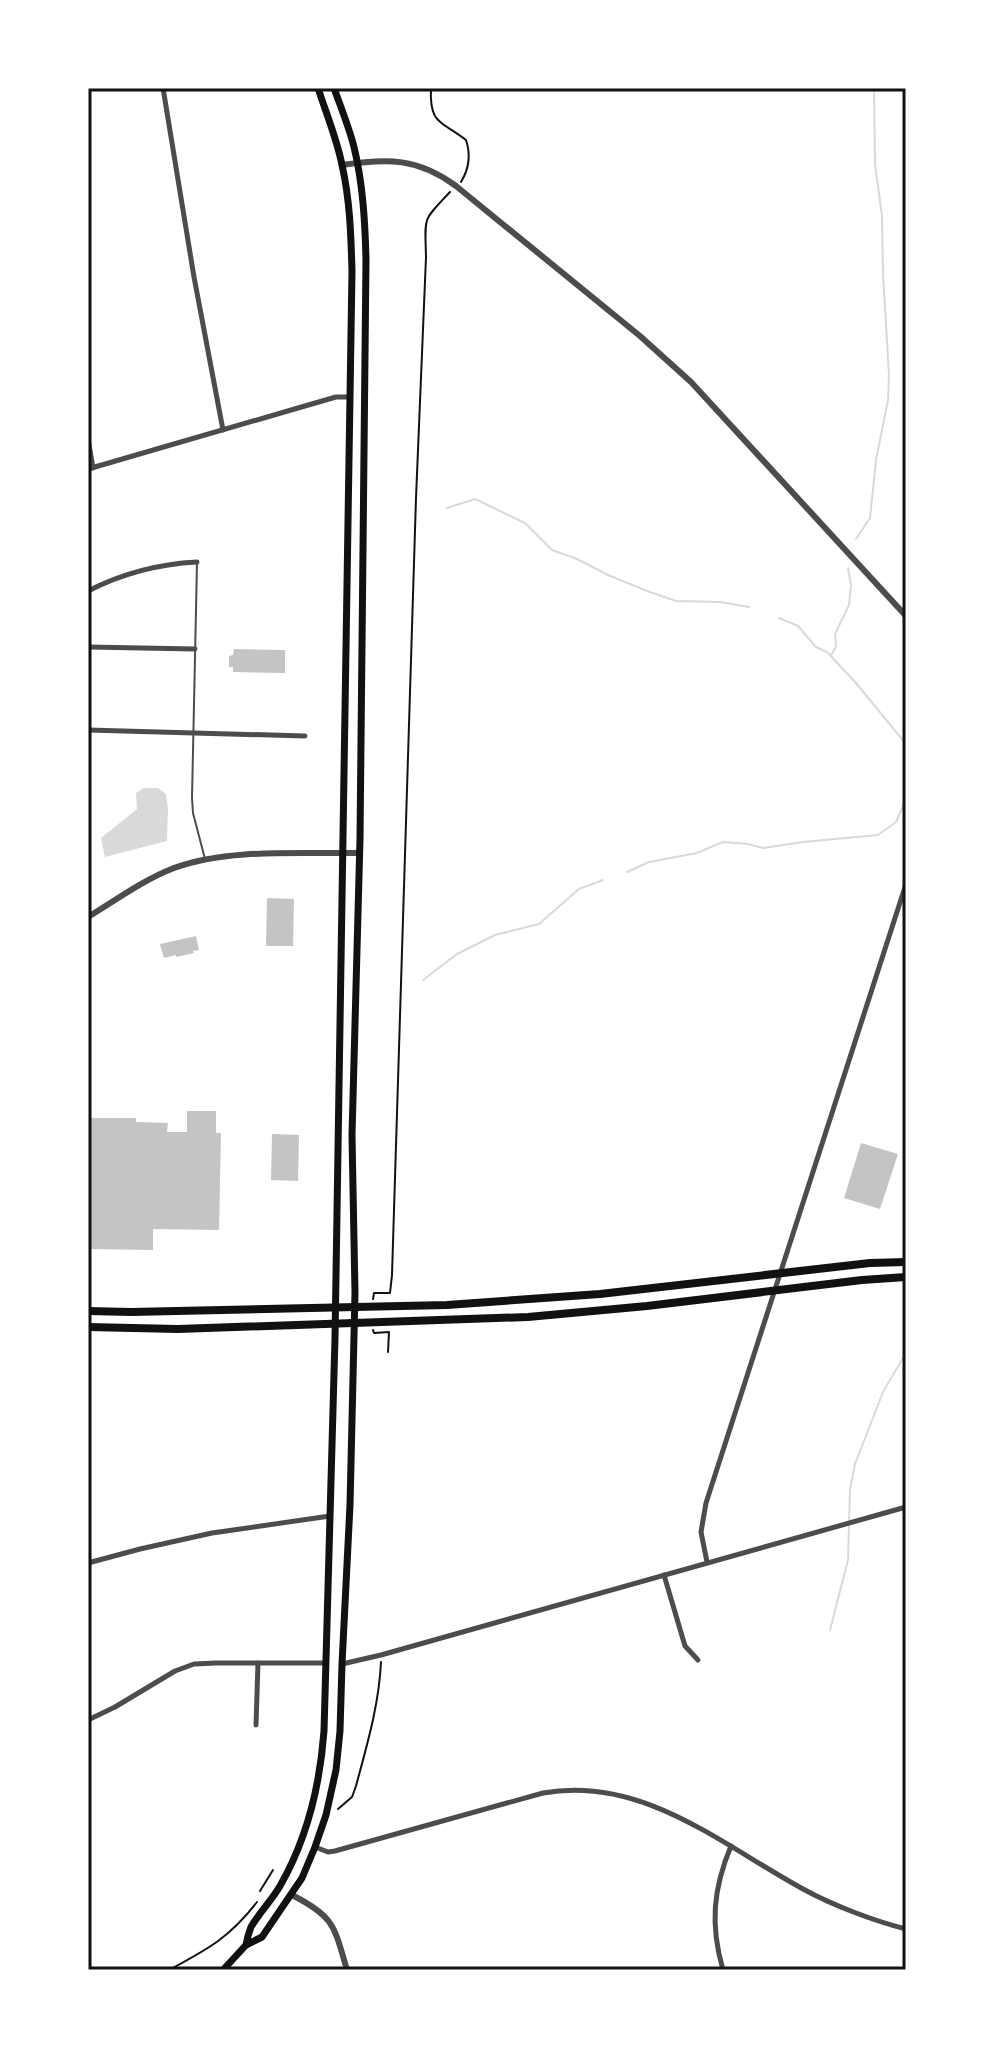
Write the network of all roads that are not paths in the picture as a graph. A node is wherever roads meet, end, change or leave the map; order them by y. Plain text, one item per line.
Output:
1 (163, 88) edge
2 (318, 88) edge
3 (334, 88) edge
4 (357, 162) junction
5 (342, 165) junction
6 (350, 397) junction
7 (223, 430) junction
8 (88, 439) edge
9 (90, 469) edge
10 (197, 562) joint
11 (88, 591) edge
12 (906, 616) edge
13 (88, 647) edge
14 (195, 649) junction
15 (88, 730) edge
16 (193, 732) junction
17 (305, 736) dead end
18 (359, 853) junction
19 (342, 854) junction
20 (206, 860) junction
21 (906, 884) edge
22 (88, 917) edge
23 (906, 1262) edge
24 (781, 1273) junction
25 (906, 1277) edge
26 (776, 1290) junction
27 (336, 1306) junction
28 (354, 1306) junction
29 (88, 1311) edge
30 (335, 1323) junction
31 (354, 1323) junction
32 (88, 1327) edge
33 (906, 1507) edge
34 (332, 1515) junction
35 (707, 1562) junction
36 (88, 1563) edge
37 (664, 1575) junction
38 (698, 1660) dead end
39 (258, 1663) junction
40 (326, 1663) junction
41 (342, 1664) junction
42 (88, 1720) edge
43 (256, 1725) dead end
44 (731, 1846) junction
45 (315, 1847) junction
46 (292, 1895) junction
47 (906, 1929) edge
48 (246, 1945) junction
49 (223, 1970) edge
50 (347, 1970) edge
51 (723, 1970) edge

1 - 7 street
2 - 5 main road
3 - 4 main road
4 - 5 street
4 - 12 street
4 - 18 main road
5 - 6 main road
6 - 7 street
6 - 19 main road
7 - 9 street
8 - 9 street
10 - 11 street
10 - 14 lane
13 - 14 street
14 - 16 lane
15 - 16 street
16 - 17 street
16 - 20 lane
18 - 19 street
18 - 28 main road
19 - 20 street
19 - 27 main road
20 - 22 street
21 - 24 street
23 - 24 main road
24 - 26 street
24 - 28 main road
25 - 26 main road
26 - 31 main road
26 - 35 street
27 - 28 main road
27 - 29 main road
27 - 30 main road
28 - 31 main road
30 - 31 main road
30 - 32 main road
30 - 34 main road
31 - 41 main road
33 - 35 street
34 - 36 street
34 - 40 main road
35 - 37 street
37 - 38 street
37 - 41 street
39 - 40 street
39 - 42 street
39 - 43 street
40 - 48 main road
41 - 45 main road
44 - 45 street
44 - 47 street
44 - 51 street
45 - 46 main road
46 - 48 main road
46 - 50 street
48 - 49 main road

